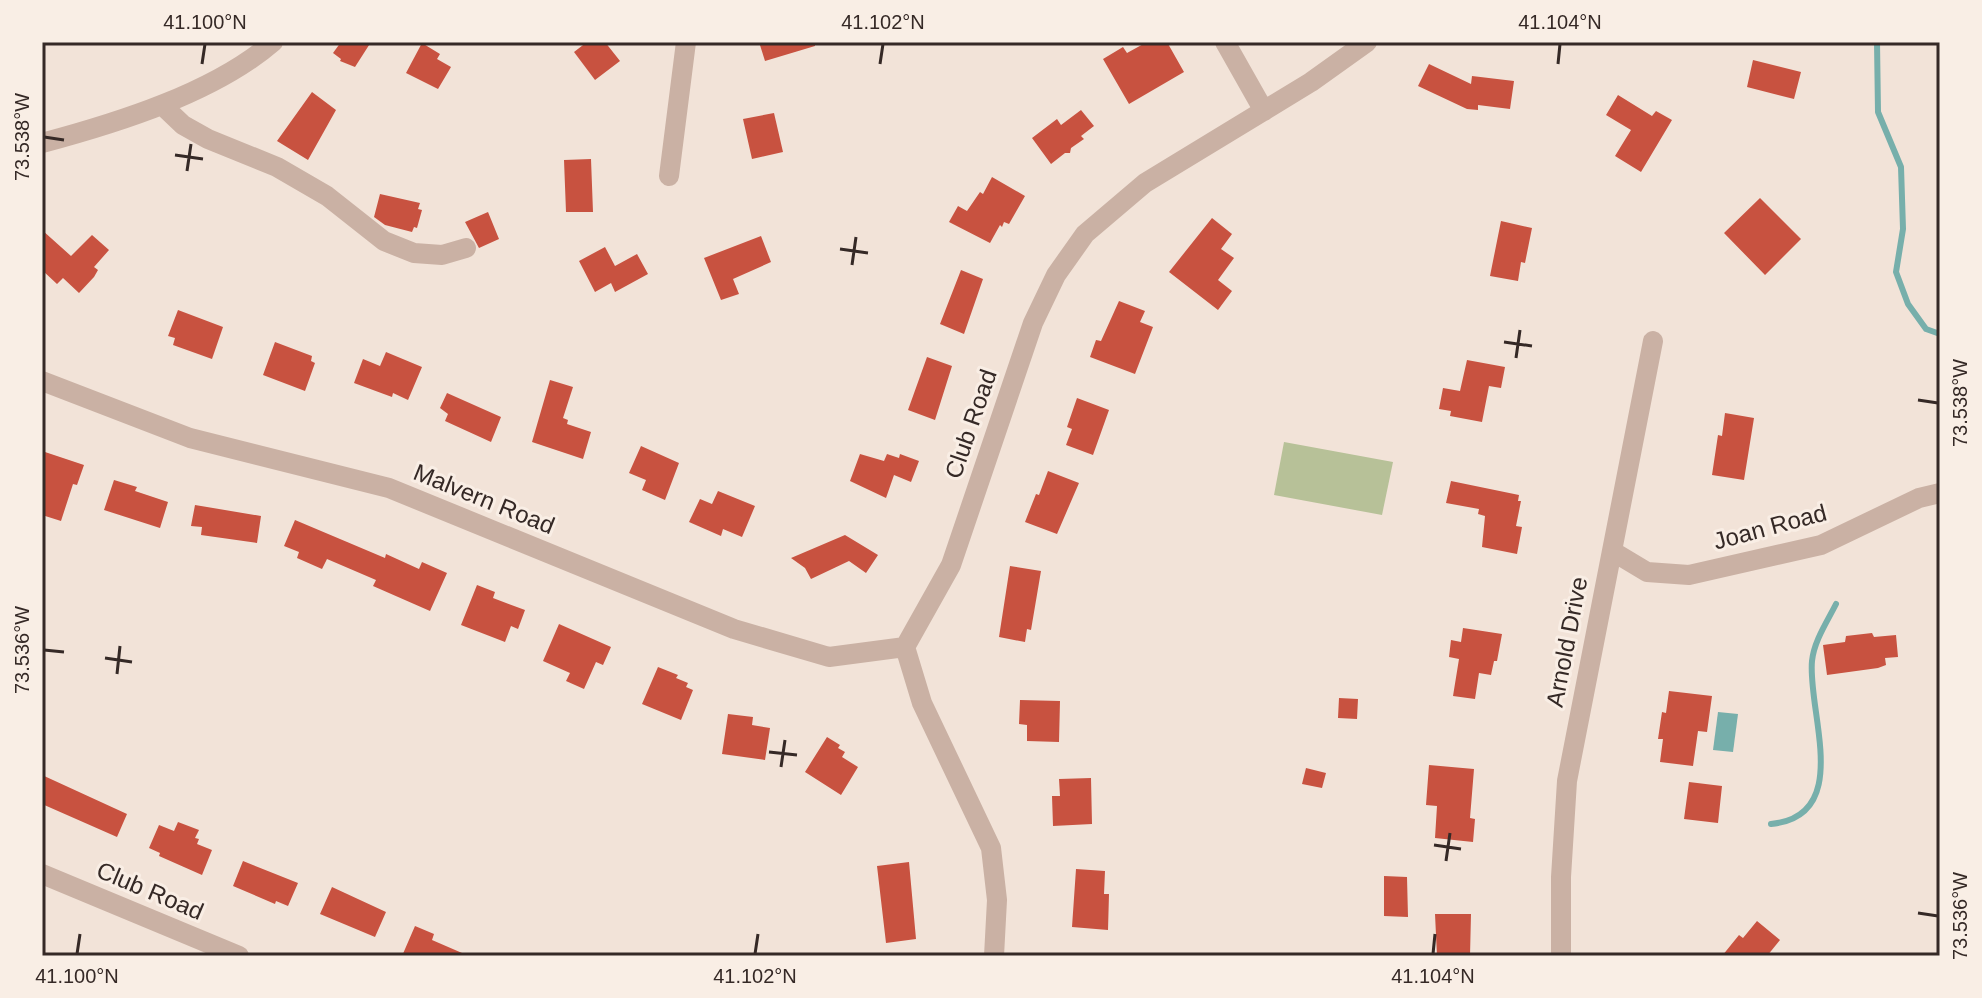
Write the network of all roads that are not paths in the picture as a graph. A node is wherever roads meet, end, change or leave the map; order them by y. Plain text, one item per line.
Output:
1 (273, 42) edge
2 (686, 42) edge
3 (1225, 42) edge
4 (1367, 42) edge
5 (162, 105) junction
6 (1264, 111) junction
7 (42, 143) edge
8 (669, 176) dead end
9 (466, 248) dead end
10 (1653, 341) dead end
11 (42, 381) edge
12 (1940, 493) edge
13 (1612, 551) junction
14 (905, 647) junction
15 (42, 874) edge
16 (239, 956) edge
17 (994, 956) edge
18 (1561, 956) edge

1 - 5 street
2 - 8 street
3 - 6 street
4 - 6 street, Club Road
5 - 7 street
5 - 9 street
6 - 14 street, Club Road
10 - 13 street, Arnold Drive
11 - 14 street, Malvern Road
12 - 13 street, Joan Road
13 - 18 street, Arnold Drive
14 - 17 street
15 - 16 street, Club Road

